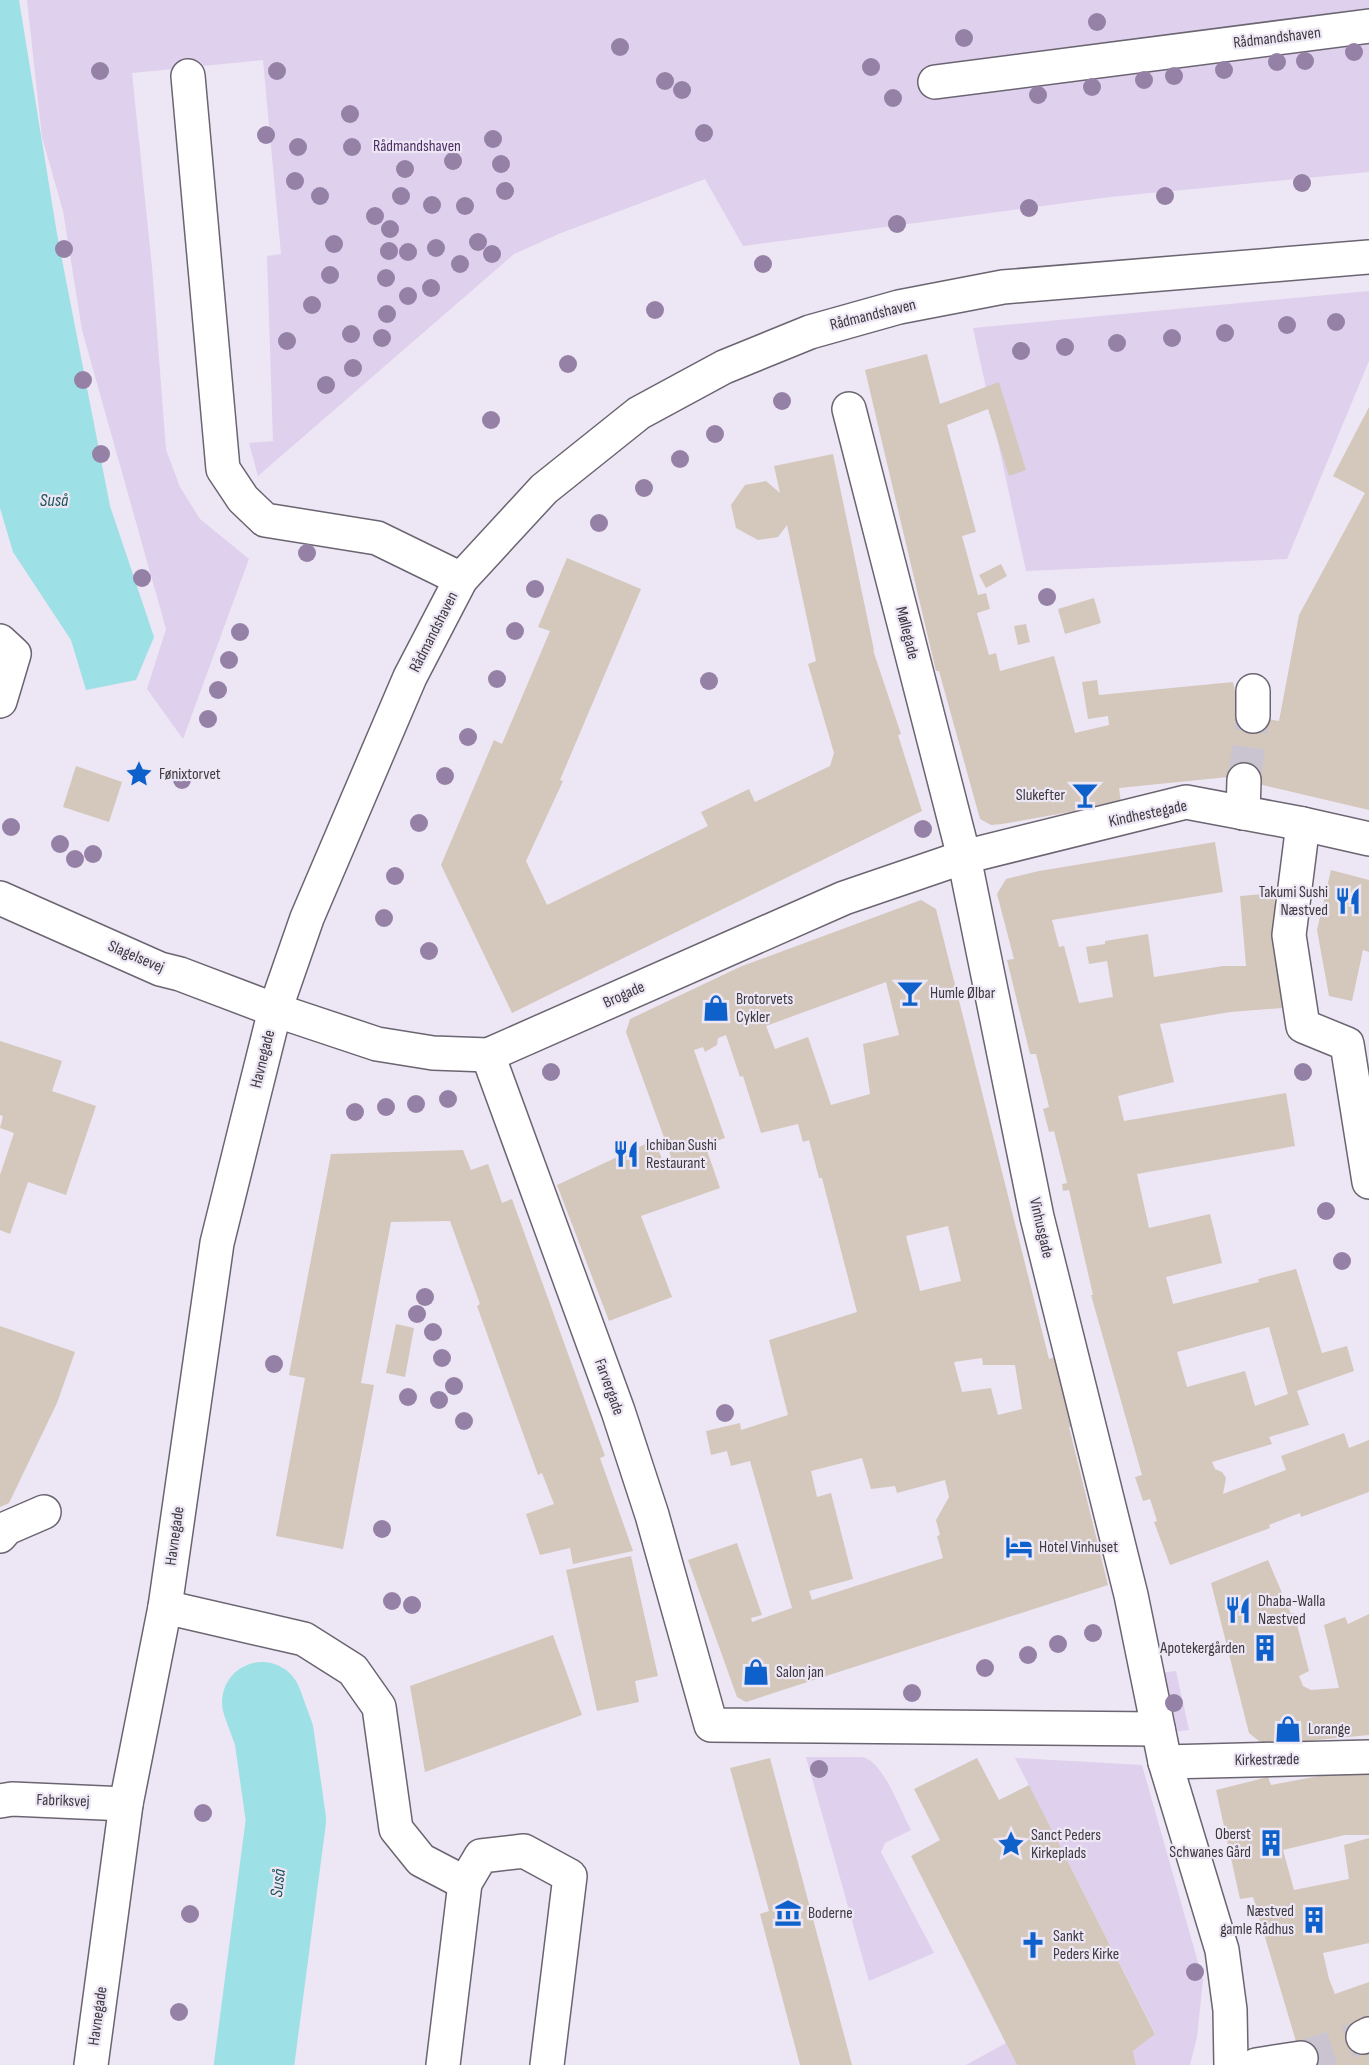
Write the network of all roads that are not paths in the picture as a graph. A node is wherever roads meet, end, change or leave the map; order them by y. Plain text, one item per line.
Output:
1 (1369, 26) edge
2 (188, 76) dead end
3 (935, 82) dead end
4 (1369, 257) edge
5 (849, 409) dead end
6 (461, 579) junction
7 (0, 641) edge
8 (0, 701) edge
9 (1244, 780) tunnel mouth
10 (1243, 813) junction
11 (1303, 824) junction
12 (1369, 839) edge
13 (964, 857) junction
14 (0, 898) edge
15 (275, 1010) junction
16 (488, 1055) junction
17 (1369, 1182) edge
18 (44, 1512) dead end
19 (0, 1536) edge
20 (165, 1607) junction
21 (1158, 1729) junction
22 (1369, 1757) edge
23 (1165, 1762) junction
24 (0, 1801) edge
25 (126, 1804) junction
26 (465, 1883) junction
27 (1301, 2058) tunnel mouth
28 (91, 2065) edge
29 (443, 2065) edge
30 (547, 2065) edge
31 (1231, 2065) edge
32 (1256, 2065) edge

1 - 3 street, Rådmandshaven
2 - 6 street
4 - 6 street, Rådmandshaven
5 - 13 street, Møllegade
6 - 15 street, Rådmandshaven
7 - 8 street
9 - 10 street
10 - 11 street, Kindhestegade
10 - 13 street, Kindhestegade
11 - 12 street, Kindhestegade
11 - 17 street
13 - 16 street, Brogade
13 - 21 street, Vinhusgade
14 - 15 street, Slagelsevej
15 - 16 street, Brogade
15 - 20 street, Havnegade
16 - 21 street, Farvergade
18 - 19 street
20 - 25 street, Havnegade
20 - 26 street
21 - 23 street
22 - 23 street, Kirkestræde
23 - 31 street
24 - 25 street, Fabriksvej
25 - 28 street, Havnegade
26 - 29 street
26 - 30 street
27 - 32 street

